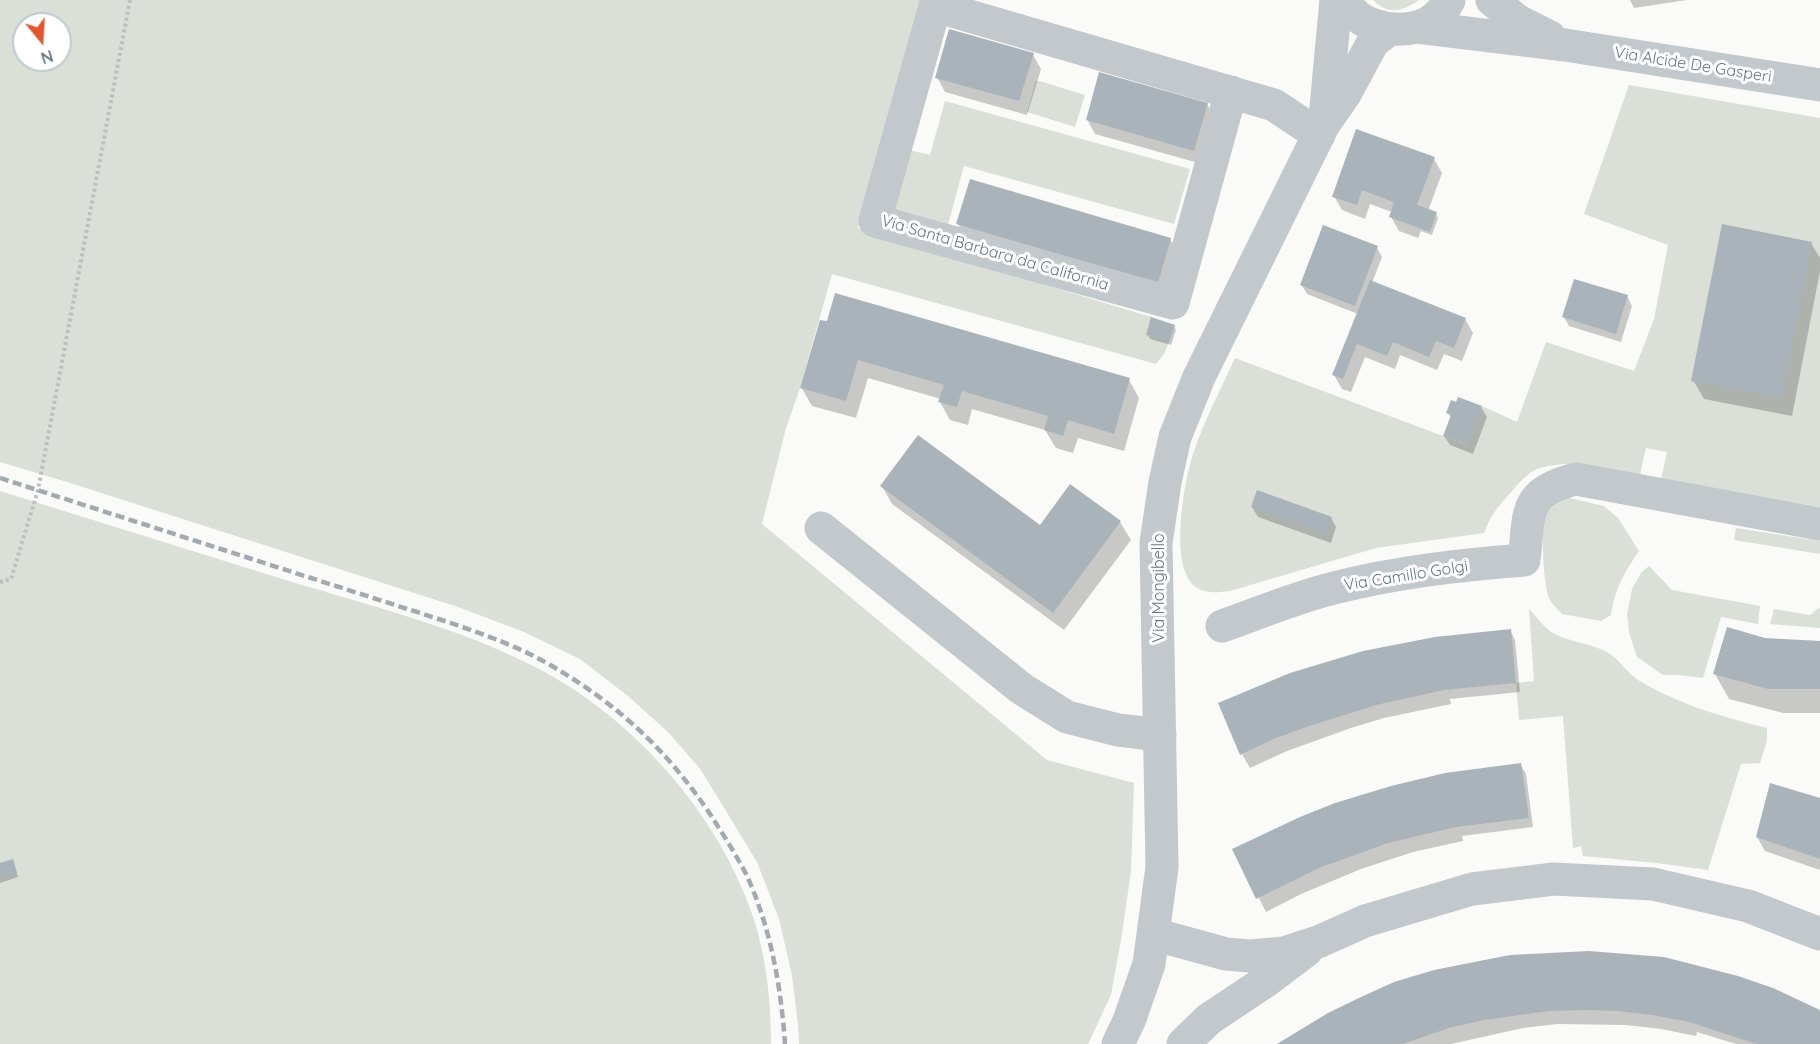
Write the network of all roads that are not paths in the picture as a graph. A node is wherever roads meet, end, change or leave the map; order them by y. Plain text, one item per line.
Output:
1 (1336, 0) edge
2 (1346, 0) edge
3 (1449, 0) edge
4 (1492, 0) edge
5 (1404, 28) junction
6 (1565, 45) junction
7 (1820, 85) edge
8 (1231, 92) junction
9 (1321, 129) junction
10 (1820, 524) edge
11 (821, 528) dead end
12 (1222, 626) dead end
13 (1160, 735) junction
14 (1154, 934) junction
15 (1820, 934) edge
16 (1318, 942) junction
17 (1118, 1044) edge
18 (1183, 1044) edge

1 - 9 street
2 - 5 street, Via Alcide De Gasperi
3 - 5 street
4 - 6 street
5 - 6 street, Via Alcide De Gasperi
5 - 9 street
6 - 7 street, Via Alcide De Gasperi
8 - 8 street, Via Santa Barbara da California
8 - 9 street, Via Santa Barbara da California
9 - 13 street, Via Mongibello
10 - 12 street, Via Camillo Golgi
11 - 13 street
13 - 14 street, Via Mongibello
14 - 16 street
14 - 17 street, Via Mongibello
15 - 16 street
16 - 18 street

